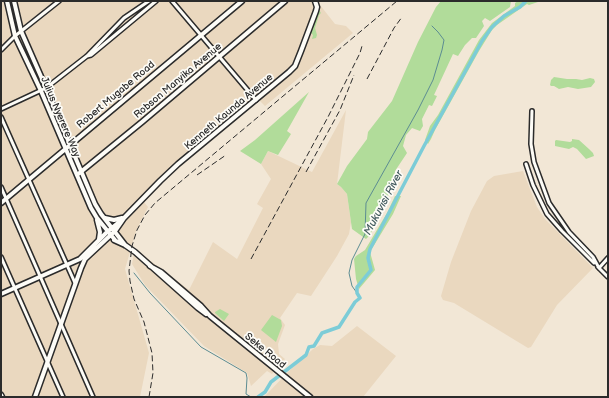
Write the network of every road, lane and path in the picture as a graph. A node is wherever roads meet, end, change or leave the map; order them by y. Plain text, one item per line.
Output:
1 (7, 1) edge
2 (14, 1) edge
3 (59, 1) edge
4 (149, 1) edge
5 (156, 1) edge
6 (172, 1) edge
7 (242, 1) edge
8 (285, 1) edge
9 (315, 2) edge
10 (21, 32) junction
11 (201, 35) junction
12 (15, 36) junction
13 (1, 50) edge
14 (87, 56) junction
15 (219, 57) junction
16 (46, 88) junction
17 (41, 91) junction
18 (256, 100) junction
19 (1, 109) edge
20 (532, 111) dead end
21 (1, 117) edge
22 (69, 145) junction
23 (65, 149) junction
24 (526, 164) dead end
25 (79, 173) junction
26 (29, 179) junction
27 (1, 187) edge
28 (6, 198) junction
29 (1, 203) edge
30 (103, 217) junction
31 (97, 218) junction
32 (124, 218) junction
33 (119, 226) junction
34 (113, 229) junction
35 (108, 233) junction
36 (118, 235) junction
37 (106, 239) junction
38 (99, 240) junction
39 (115, 240) junction
40 (125, 245) junction
41 (1, 257) edge
42 (608, 258) edge
43 (67, 265) junction
44 (599, 268) junction
45 (41, 276) junction
46 (608, 278) edge
47 (75, 284) junction
48 (15, 288) junction
49 (1, 294) edge
50 (61, 322) junction
51 (48, 362) junction
52 (35, 397) edge
53 (62, 397) edge
54 (94, 397) edge
55 (310, 397) edge

1 - 12 main road, Julius Nyerere Way
2 - 10 main road, Julius Nyerere Way
3 - 10 street
4 - 14 street
5 - 14 street
6 - 11 street
7 - 11 main road, Robert Mugabe Road
8 - 15 main road, Robson Manyika Avenue
9 - 18 main road, Kenneth Kaunda Avenue
10 - 12 street
10 - 16 main road, Julius Nyerere Way
11 - 15 street
11 - 22 main road, Robert Mugabe Road
12 - 13 street
12 - 17 main road, Julius Nyerere Way
14 - 16 street
15 - 18 street
15 - 25 main road, Robson Manyika Avenue
16 - 17 street
16 - 22 main road, Julius Nyerere Way
17 - 19 street
17 - 23 main road, Julius Nyerere Way
18 - 32 main road, Kenneth Kaunda Avenue
20 - 44 street
21 - 26 street
22 - 23 main road, Robert Mugabe Road
22 - 25 main road, Julius Nyerere Way
23 - 25 main road, Julius Nyerere Way
23 - 26 main road, Robert Mugabe Road
24 - 44 street
25 - 30 main road, Julius Nyerere Way
25 - 31 main road, Julius Nyerere Way
26 - 28 main road, Robert Mugabe Road
26 - 43 street
27 - 28 street
28 - 29 main road, Robert Mugabe Road
28 - 45 street
30 - 32 main road
30 - 34 main road, Julius Nyerere Way
31 - 35 main road, Julius Nyerere Way
31 - 38 main road
32 - 33 main road
32 - 34 main road
33 - 34 main road
33 - 36 main road
34 - 35 main road
34 - 36 main road, Julius Nyerere Way
35 - 37 main road
35 - 38 main road
35 - 39 main road, Julius Nyerere Way
36 - 40 main road, Julius Nyerere Way
37 - 39 main road
37 - 47 main road
38 - 43 main road
39 - 40 main road
40 - 55 main road, Seke Road
41 - 48 street
42 - 44 street
43 - 45 main road
43 - 47 street
44 - 46 street
45 - 48 main road
45 - 50 street
47 - 50 main road
48 - 49 main road
48 - 51 street
50 - 51 main road
50 - 54 street
51 - 52 main road
51 - 53 street

